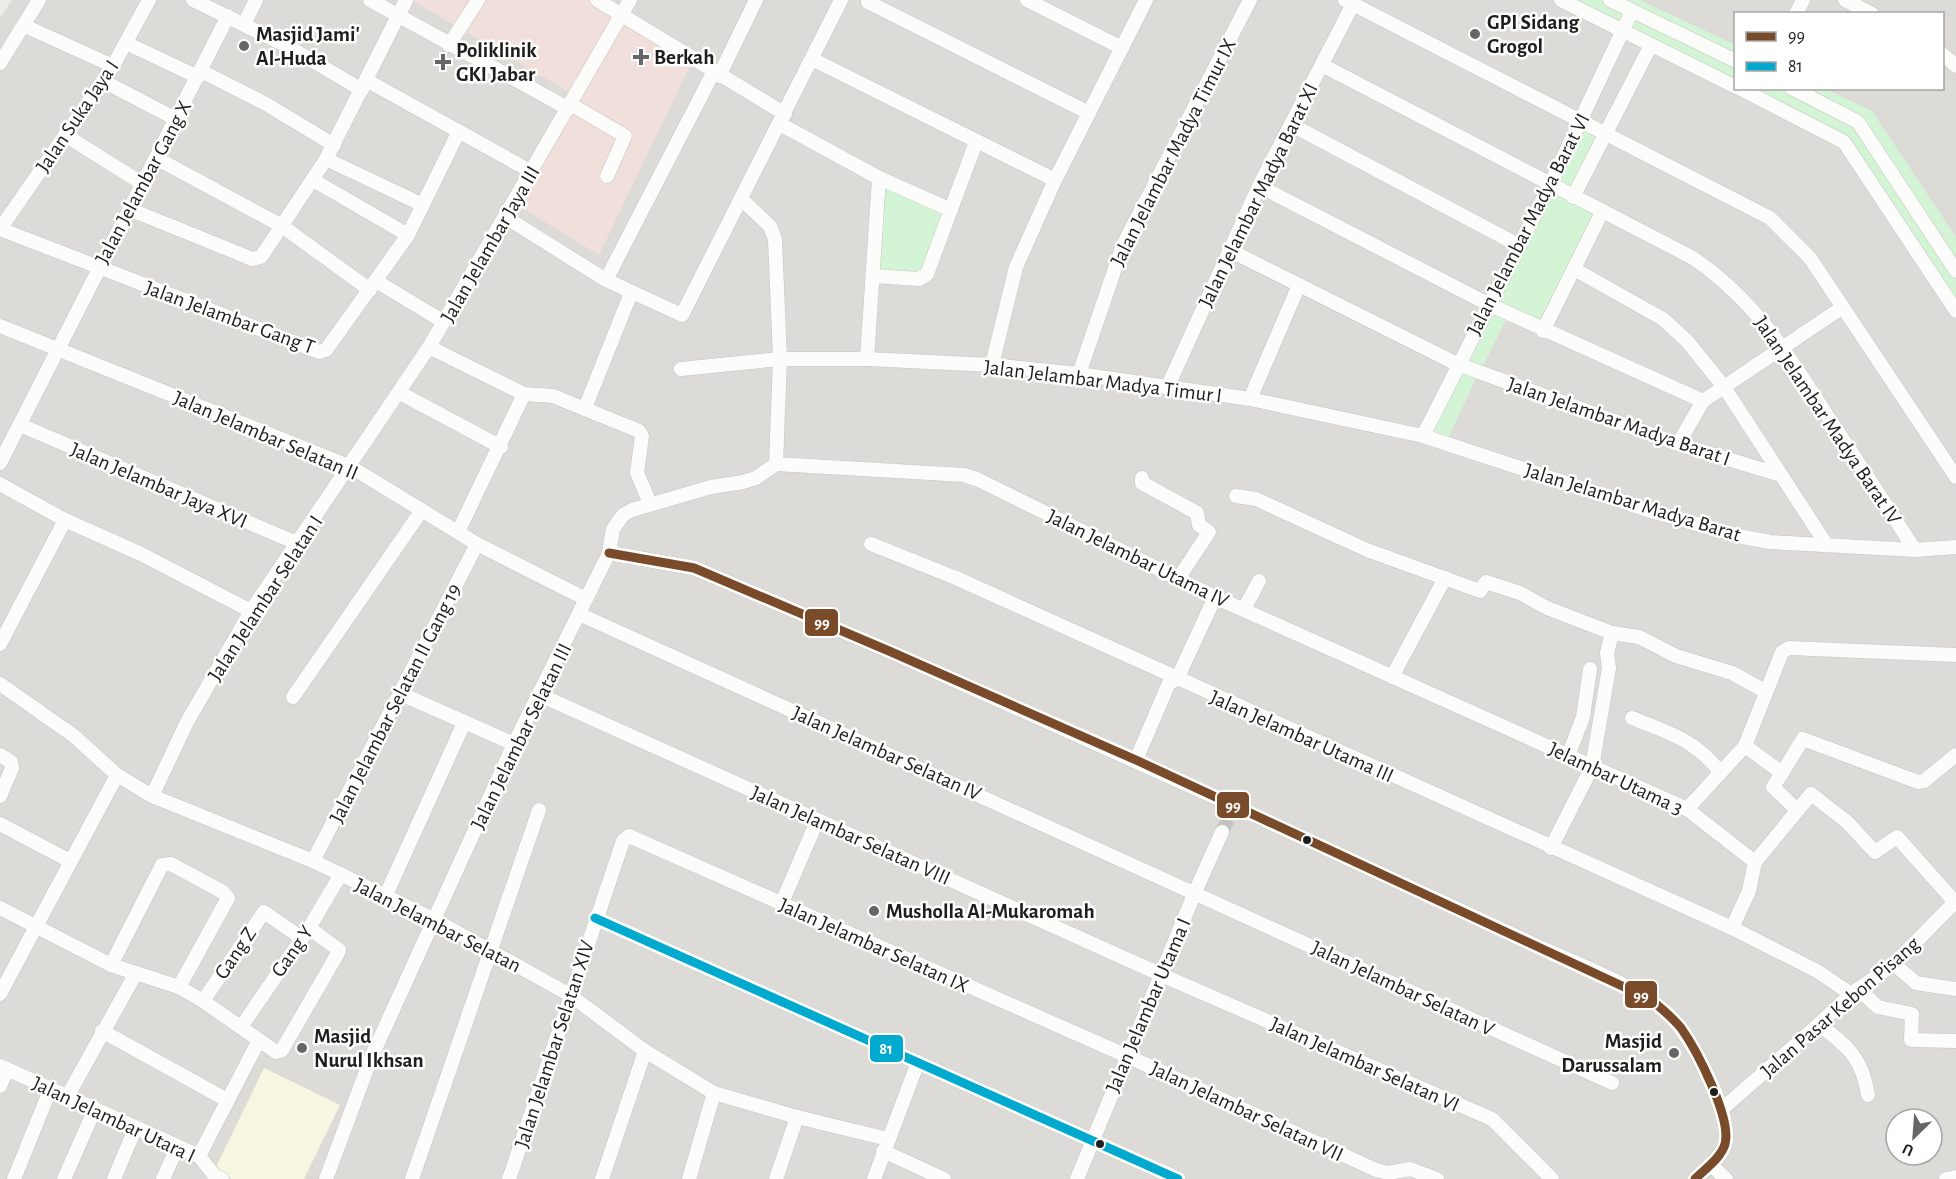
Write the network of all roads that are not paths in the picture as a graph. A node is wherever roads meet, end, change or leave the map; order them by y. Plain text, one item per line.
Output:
1 (39, 0) edge
2 (149, 0) edge
3 (193, 0) edge
4 (256, 0) edge
5 (370, 0) edge
6 (406, 0) edge
7 (478, 0) edge
8 (597, 0) edge
9 (630, 0) edge
10 (756, 0) edge
11 (841, 0) edge
12 (1027, 0) edge
13 (1146, 0) edge
14 (1250, 0) edge
15 (1561, 0) edge
16 (1610, 0) edge
17 (1845, 0) edge
18 (866, 1) edge
19 (1349, 2) edge
20 (1632, 11) junction
21 (1868, 12) edge
22 (398, 15) junction
23 (621, 15) junction
24 (228, 16) junction
25 (244, 24) junction
26 (25, 26) junction
27 (1622, 31) junction
28 (126, 43) junction
29 (449, 45) junction
30 (1651, 45) junction
31 (1122, 48) junction
32 (1944, 56) edge
33 (812, 59) junction
34 (1734, 60) edge
35 (0, 63) edge
36 (1322, 65) junction
37 (113, 66) junction
38 (1956, 66) edge
39 (199, 74) junction
40 (716, 74) junction
41 (103, 81) junction
42 (364, 85) junction
43 (1734, 86) edge
44 (1796, 90) edge
45 (1756, 92) edge
46 (570, 107) junction
47 (1089, 113) junction
48 (176, 119) junction
49 (783, 119) junction
50 (1580, 121) junction
51 (1292, 125) junction
52 (458, 133) junction
53 (65, 135) junction
54 (1605, 135) junction
55 (976, 142) junction
56 (334, 145) junction
57 (156, 158) junction
58 (326, 159) junction
59 (532, 172) junction
60 (607, 176) dead end
61 (879, 178) junction
62 (313, 180) junction
63 (1054, 180) junction
64 (143, 184) junction
65 (1550, 185) junction
66 (1259, 186) junction
67 (1573, 197) junction
68 (741, 198) junction
69 (423, 205) junction
70 (129, 209) junction
71 (949, 209) junction
72 (1602, 212) junction
73 (506, 217) junction
74 (282, 226) junction
75 (0, 229) edge
76 (408, 235) junction
77 (1518, 245) junction
78 (1229, 250) junction
79 (98, 267) junction
80 (1574, 269) junction
81 (1956, 272) edge
82 (873, 276) junction
83 (606, 280) junction
84 (1299, 285) junction
85 (373, 286) junction
86 (1951, 292) edge
87 (632, 293) junction
88 (1488, 304) junction
89 (1843, 307) junction
90 (1956, 311) edge
91 (444, 322) junction
92 (0, 326) edge
93 (1544, 331) junction
94 (429, 347) junction
95 (1783, 347) junction
96 (58, 349) junction
97 (780, 359) junction
98 (867, 359) junction
99 (1457, 364) junction
100 (992, 365) junction
101 (681, 369) dead end
102 (1079, 374) junction
103 (1724, 387) junction
104 (1167, 388) junction
105 (400, 393) junction
106 (524, 394) junction
107 (1250, 399) junction
108 (1703, 401) junction
109 (585, 408) junction
110 (20, 425) junction
111 (1423, 436) junction
112 (1678, 444) junction
113 (501, 447) junction
114 (0, 463) edge
115 (776, 464) junction
116 (351, 467) junction
117 (1781, 475) junction
118 (1956, 477) edge
119 (1142, 478) dead end
120 (0, 483) edge
121 (1236, 496) dead end
122 (650, 503) junction
123 (422, 510) junction
124 (66, 520) junction
125 (459, 532) junction
126 (299, 543) junction
127 (477, 544) junction
128 (872, 544) dead end
129 (1826, 544) junction
130 (1956, 547) edge
131 (1915, 550) junction
132 (609, 553) junction
133 (1445, 578) junction
134 (1178, 579) junction
135 (1259, 581) dead end
136 (1215, 597) junction
137 (586, 599) junction
138 (1244, 609) junction
139 (251, 611) junction
140 (579, 615) junction
141 (1612, 633) junction
142 (0, 644) edge
143 (1956, 655) edge
144 (1590, 669) dead end
145 (1392, 677) junction
146 (1177, 679) junction
147 (0, 684) edge
148 (1765, 691) junction
149 (399, 693) junction
150 (540, 695) junction
151 (293, 698) dead end
152 (1632, 718) dead end
153 (1483, 719) joint
154 (464, 723) junction
155 (514, 744) junction
156 (1745, 746) junction
157 (0, 755) edge
158 (1568, 756) junction
159 (1955, 757) edge
160 (1136, 760) junction
161 (1593, 766) junction
162 (1720, 771) junction
163 (1782, 773) junction
164 (117, 775) junction
165 (0, 796) edge
166 (152, 796) junction
167 (1217, 798) tunnel mouth
168 (1687, 809) junction
169 (1796, 809) junction
170 (538, 810) dead end
171 (817, 821) junction
172 (1266, 821) tunnel mouth
173 (0, 824) edge
174 (1222, 832) tunnel mouth
175 (623, 841) joint
176 (1551, 848) junction
177 (70, 861) junction
178 (313, 861) junction
179 (1755, 862) junction
180 (341, 874) junction
181 (1195, 892) junction
182 (385, 897) junction
183 (1955, 901) edge
184 (781, 905) junction
185 (0, 908) edge
186 (595, 918) junction
187 (435, 920) junction
188 (35, 927) junction
189 (1732, 928) junction
190 (304, 933) junction
191 (491, 951) junction
192 (1894, 964) junction
193 (111, 965) junction
194 (136, 973) junction
195 (1161, 974) junction
196 (179, 987) junction
197 (1956, 989) edge
198 (1854, 992) junction
199 (0, 994) edge
200 (570, 995) junction
201 (203, 1001) junction
202 (1820, 1024) junction
203 (241, 1027) junction
204 (102, 1031) junction
205 (1956, 1041) edge
206 (258, 1042) junction
207 (645, 1051) junction
208 (1127, 1056) junction
209 (918, 1062) junction
210 (4, 1068) edge
211 (1612, 1083) dead end
212 (0, 1086) edge
213 (50, 1090) junction
214 (714, 1093) junction
215 (1868, 1095) dead end
216 (67, 1097) junction
217 (227, 1100) junction
218 (1721, 1110) junction
219 (91, 1116) junction
220 (797, 1117) junction
221 (135, 1129) junction
222 (1091, 1139) junction
223 (886, 1145) junction
224 (174, 1154) junction
225 (199, 1156) junction
226 (1710, 1164) junction
227 (1956, 1177) edge
228 (217, 1178) edge
229 (14, 1179) edge
230 (64, 1179) edge
231 (114, 1179) edge
232 (163, 1179) edge
233 (327, 1179) edge
234 (412, 1179) edge
235 (509, 1179) edge
236 (602, 1179) edge
237 (688, 1179) edge
238 (776, 1179) edge
239 (873, 1179) edge
240 (944, 1179) edge
241 (1077, 1179) edge
242 (1178, 1179) edge
243 (1437, 1179) edge
244 (1552, 1179) edge
245 (1695, 1179) edge
246 (1726, 1179) edge
247 (1946, 1179) edge

1 - 26 street
2 - 28 street, Jalan Suka Jaya I
3 - 24 street
4 - 25 street
5 - 22 street
6 - 22 street
7 - 29 street
8 - 23 street
9 - 23 street, Jalan Jelambar Jaya III
10 - 40 street
11 - 33 street
12 - 31 street
13 - 31 street
14 - 102 street, Jalan Jelambar Madya Timur IX
15 - 27 street
16 - 20 street
17 - 21 street
18 - 47 street
19 - 36 street, Jalan Jelambar Madya Barat XI
19 - 50 street
20 - 27 street, Jalan Jelambar Madya Barat VI
20 - 34 street
22 - 29 street
22 - 42 street
23 - 40 street
23 - 46 street, Jalan Jelambar Jaya III
24 - 25 street
24 - 39 street, Jalan Jelambar Gang X
25 - 42 street
26 - 35 street
26 - 37 street
27 - 30 street
27 - 50 street, Jalan Jelambar Madya Barat VI
28 - 37 street, Jalan Suka Jaya I
28 - 39 street
29 - 46 street
30 - 43 street
30 - 54 street
31 - 47 street
32 - 38 street
33 - 49 street
33 - 55 street
36 - 51 street, Jalan Jelambar Madya Barat XI
36 - 65 street, Jalan Jelambar Madya Barat IV
37 - 41 street, Jalan Suka Jaya I
39 - 48 street, Jalan Jelambar Gang X
39 - 56 street
40 - 49 street
40 - 83 street
41 - 48 street
41 - 53 street, Jalan Suka Jaya I
42 - 52 street
42 - 56 street
44 - 81 street
45 - 86 street
46 - 59 street, Jalan Jelambar Jaya III
46 - 60 street
47 - 63 street
48 - 57 street, Jalan Jelambar Gang X
49 - 61 street
49 - 68 street
50 - 54 street
50 - 65 street, Jalan Jelambar Madya Barat VI
51 - 66 street, Jalan Jelambar Madya Barat XI
51 - 77 street
52 - 59 street
52 - 69 street, Jalan Jelambar Gang T
53 - 64 street
53 - 75 street, Jalan Suka Jaya I
54 - 67 street
54 - 89 street
55 - 63 street
55 - 71 street
56 - 58 street
57 - 64 street, Jalan Jelambar Gang X
57 - 74 street
58 - 62 street
58 - 69 street
59 - 73 street, Jalan Jelambar Jaya III
61 - 71 street
61 - 82 street
62 - 74 street
62 - 76 street
63 - 100 street
64 - 70 street, Jalan Jelambar Gang X
65 - 67 street, Jalan Jelambar Madya Barat IV
65 - 77 street, Jalan Jelambar Madya Barat VI
66 - 78 street, Jalan Jelambar Madya Barat XI
66 - 88 street
67 - 72 street, Jalan Jelambar Madya Barat IV
68 - 87 street
68 - 97 street
69 - 76 street, Jalan Jelambar Gang T
70 - 74 street
70 - 79 street, Jalan Jelambar Gang X
71 - 82 street
72 - 80 street
72 - 95 street, Jalan Jelambar Madya Barat IV
73 - 83 street
73 - 91 street, Jalan Jelambar Jaya III
74 - 85 street
75 - 79 street
76 - 85 street, Jalan Jelambar Gang T
77 - 88 street, Jalan Jelambar Madya Barat VI
78 - 84 street, Jalan Jelambar Madya Barat I
78 - 104 street, Jalan Jelambar Madya Barat XI
79 - 85 street, Jalan Jelambar Gang T
79 - 96 street, Jalan Jelambar Gang X
80 - 93 street
80 - 103 street
82 - 98 street
83 - 87 street
84 - 99 street, Jalan Jelambar Madya Barat I
84 - 107 street
85 - 91 street
86 - 90 street
87 - 109 street
88 - 93 street
88 - 99 street, Jalan Jelambar Madya Barat VI
89 - 95 street
89 - 118 street
91 - 94 street, Jalan Jelambar Jaya III
92 - 96 street, Jalan Jelambar Selatan II
93 - 108 street
94 - 105 street, Jalan Jelambar Jaya III
94 - 106 street
95 - 103 street
95 - 131 street, Jalan Jelambar Madya Barat IV
96 - 110 street, Jalan Jelambar Gang X
96 - 116 street, Jalan Jelambar Selatan II
97 - 98 street, Jalan Jelambar Madya Timur I
97 - 101 street, Jalan Jelambar Madya Timur I
97 - 115 street
98 - 100 street, Jalan Jelambar Madya Timur I
99 - 111 street, Jalan Jelambar Madya Barat VI
99 - 112 street, Jalan Jelambar Madya Barat I
100 - 102 street, Jalan Jelambar Madya Timur I
102 - 104 street, Jalan Jelambar Madya Timur I
103 - 108 street
103 - 117 street
104 - 107 street, Jalan Jelambar Madya Timur I
105 - 113 street
105 - 116 street, Jalan Jelambar Jaya III
106 - 109 street
106 - 113 street
107 - 111 street, Jalan Jelambar Madya Timur I
108 - 112 street
109 - 122 street
110 - 114 street, Jalan Jelambar Gang X
110 - 126 street, Jalan Jelambar Jaya XVI
111 - 129 street, Jalan Jelambar Madya Barat
112 - 117 street, Jalan Jelambar Madya Barat I
113 - 125 street
115 - 122 street, Jalan Jelambar Selatan III
115 - 134 street, Jalan Jelambar Utama IV
116 - 123 street, Jalan Jelambar Selatan II
116 - 126 street, Jalan Jelambar Selatan I
117 - 129 street
119 - 134 street
120 - 124 street
121 - 133 street
122 - 132 street, Jalan Jelambar Selatan III
123 - 125 street, Jalan Jelambar Selatan II
123 - 151 street
124 - 139 street
124 - 142 street
125 - 127 street, Jalan Jelambar Selatan II
126 - 139 street, Jalan Jelambar Selatan I
127 - 137 street, Jalan Jelambar Selatan II
127 - 149 street, Jalan Jelambar Selatan II Gang 19
128 - 146 street, Jalan Jelambar Utama III
129 - 131 street, Jalan Jelambar Madya Barat
130 - 131 street, Jalan Jelambar Madya Barat
132 - 137 street, Jalan Jelambar Selatan III
132 - 160 street
133 - 141 street
133 - 145 street
134 - 136 street, Jalan Jelambar Utama IV
135 - 138 street
136 - 138 street, Jalan Jelambar Utama IV
136 - 146 street
137 - 140 street, Jalan Jelambar Selatan III
138 - 145 street, Jalan Jelambar Utama IV
139 - 166 street, Jalan Jelambar Selatan I
140 - 150 street, Jalan Jelambar Selatan III
140 - 181 street, Jalan Jelambar Selatan IV
141 - 148 street
141 - 161 street
143 - 148 street
144 - 158 street
145 - 153 street, Jalan Jelambar Utama IV
146 - 160 street
146 - 176 street, Jalan Jelambar Utama III
147 - 164 street, Jalan Jelambar Selatan
148 - 156 street
149 - 154 street
149 - 178 street, Jalan Jelambar Selatan II Gang 19
150 - 155 street, Jalan Jelambar Selatan III
150 - 171 street, Jalan Jelambar Selatan VIII
152 - 162 street
153 - 158 street, Jelambar Utama 3
154 - 155 street
154 - 182 street
155 - 187 street, Jalan Jelambar Selatan III
156 - 162 street
156 - 163 street
157 - 165 street
158 - 161 street, Jelambar Utama 3
159 - 163 street
160 - 167 street
161 - 168 street, Jelambar Utama 3
161 - 176 street
162 - 168 street
163 - 169 street
164 - 166 street, Jalan Jelambar Selatan
164 - 177 street
166 - 178 street, Jalan Jelambar Selatan
168 - 179 street, Jelambar Utama 3
169 - 179 street
169 - 183 street
170 - 191 street
171 - 184 street
171 - 195 street, Jalan Jelambar Selatan VIII
172 - 218 street
173 - 177 street
174 - 181 street, Jalan Jelambar Utama I
175 - 184 street, Jalan Jelambar Selatan IX
175 - 186 street, Jalan Jelambar Selatan XIV
176 - 189 street, Jalan Jelambar Utama III
177 - 188 street
178 - 180 street, Jalan Jelambar Selatan
179 - 189 street
180 - 182 street, Jalan Jelambar Selatan
180 - 190 street, Gang Y
181 - 195 street, Jalan Jelambar Utama I
181 - 211 street, Jalan Jelambar Selatan V
182 - 187 street, Jalan Jelambar Selatan
183 - 192 street, Jalan Pasar Kebon Pisang
184 - 208 street, Jalan Jelambar Selatan IX
185 - 188 street
186 - 200 street, Jalan Jelambar Selatan XIV
186 - 209 street
187 - 191 street, Jalan Jelambar Selatan
187 - 233 street, Jalan Jelambar Selatan III
188 - 193 street
188 - 199 street
189 - 198 street, Jalan Jelambar Utama III
190 - 201 street, Gang Z
190 - 203 street, Gang Y
190 - 206 street
191 - 200 street, Jalan Jelambar Selatan
191 - 234 street
192 - 197 street
192 - 198 street, Jalan Pasar Kebon Pisang
193 - 194 street
193 - 196 street
194 - 196 street
194 - 204 street
195 - 208 street, Jalan Jelambar Utama I
195 - 244 street, Jalan Jelambar Selatan VI
196 - 201 street
198 - 202 street, Jalan Pasar Kebon Pisang
198 - 205 street, Jalan Jelambar Utama III
200 - 207 street, Jalan Jelambar Selatan
200 - 235 street, Jalan Jelambar Selatan XIV
201 - 203 street
202 - 215 street
202 - 218 street, Jalan Pasar Kebon Pisang
203 - 206 street
204 - 216 street
204 - 217 street
206 - 217 street
207 - 214 street, Jalan Jelambar Selatan
207 - 236 street
208 - 222 street, Jalan Jelambar Utama I
208 - 243 street, Jalan Jelambar Selatan VII
209 - 222 street
209 - 223 street
210 - 212 street
210 - 213 street, Jalan Jelambar Utara I
213 - 216 street, Jalan Jelambar Utara I
213 - 229 street
214 - 220 street, Jalan Jelambar Selatan
214 - 237 street
216 - 219 street, Jalan Jelambar Utara I
217 - 225 street
218 - 226 street
219 - 221 street, Jalan Jelambar Utara I
219 - 230 street
220 - 223 street, Jalan Jelambar Selatan
220 - 238 street
221 - 224 street, Jalan Jelambar Utara I
221 - 231 street
222 - 241 street, Jalan Jelambar Utama I
222 - 242 street
223 - 239 street
223 - 240 street, Jalan Jelambar Selatan
224 - 225 street, Jalan Jelambar Utara I
224 - 232 street
225 - 228 street, Jalan Jelambar Utara I
226 - 245 street
226 - 246 street
227 - 247 street

